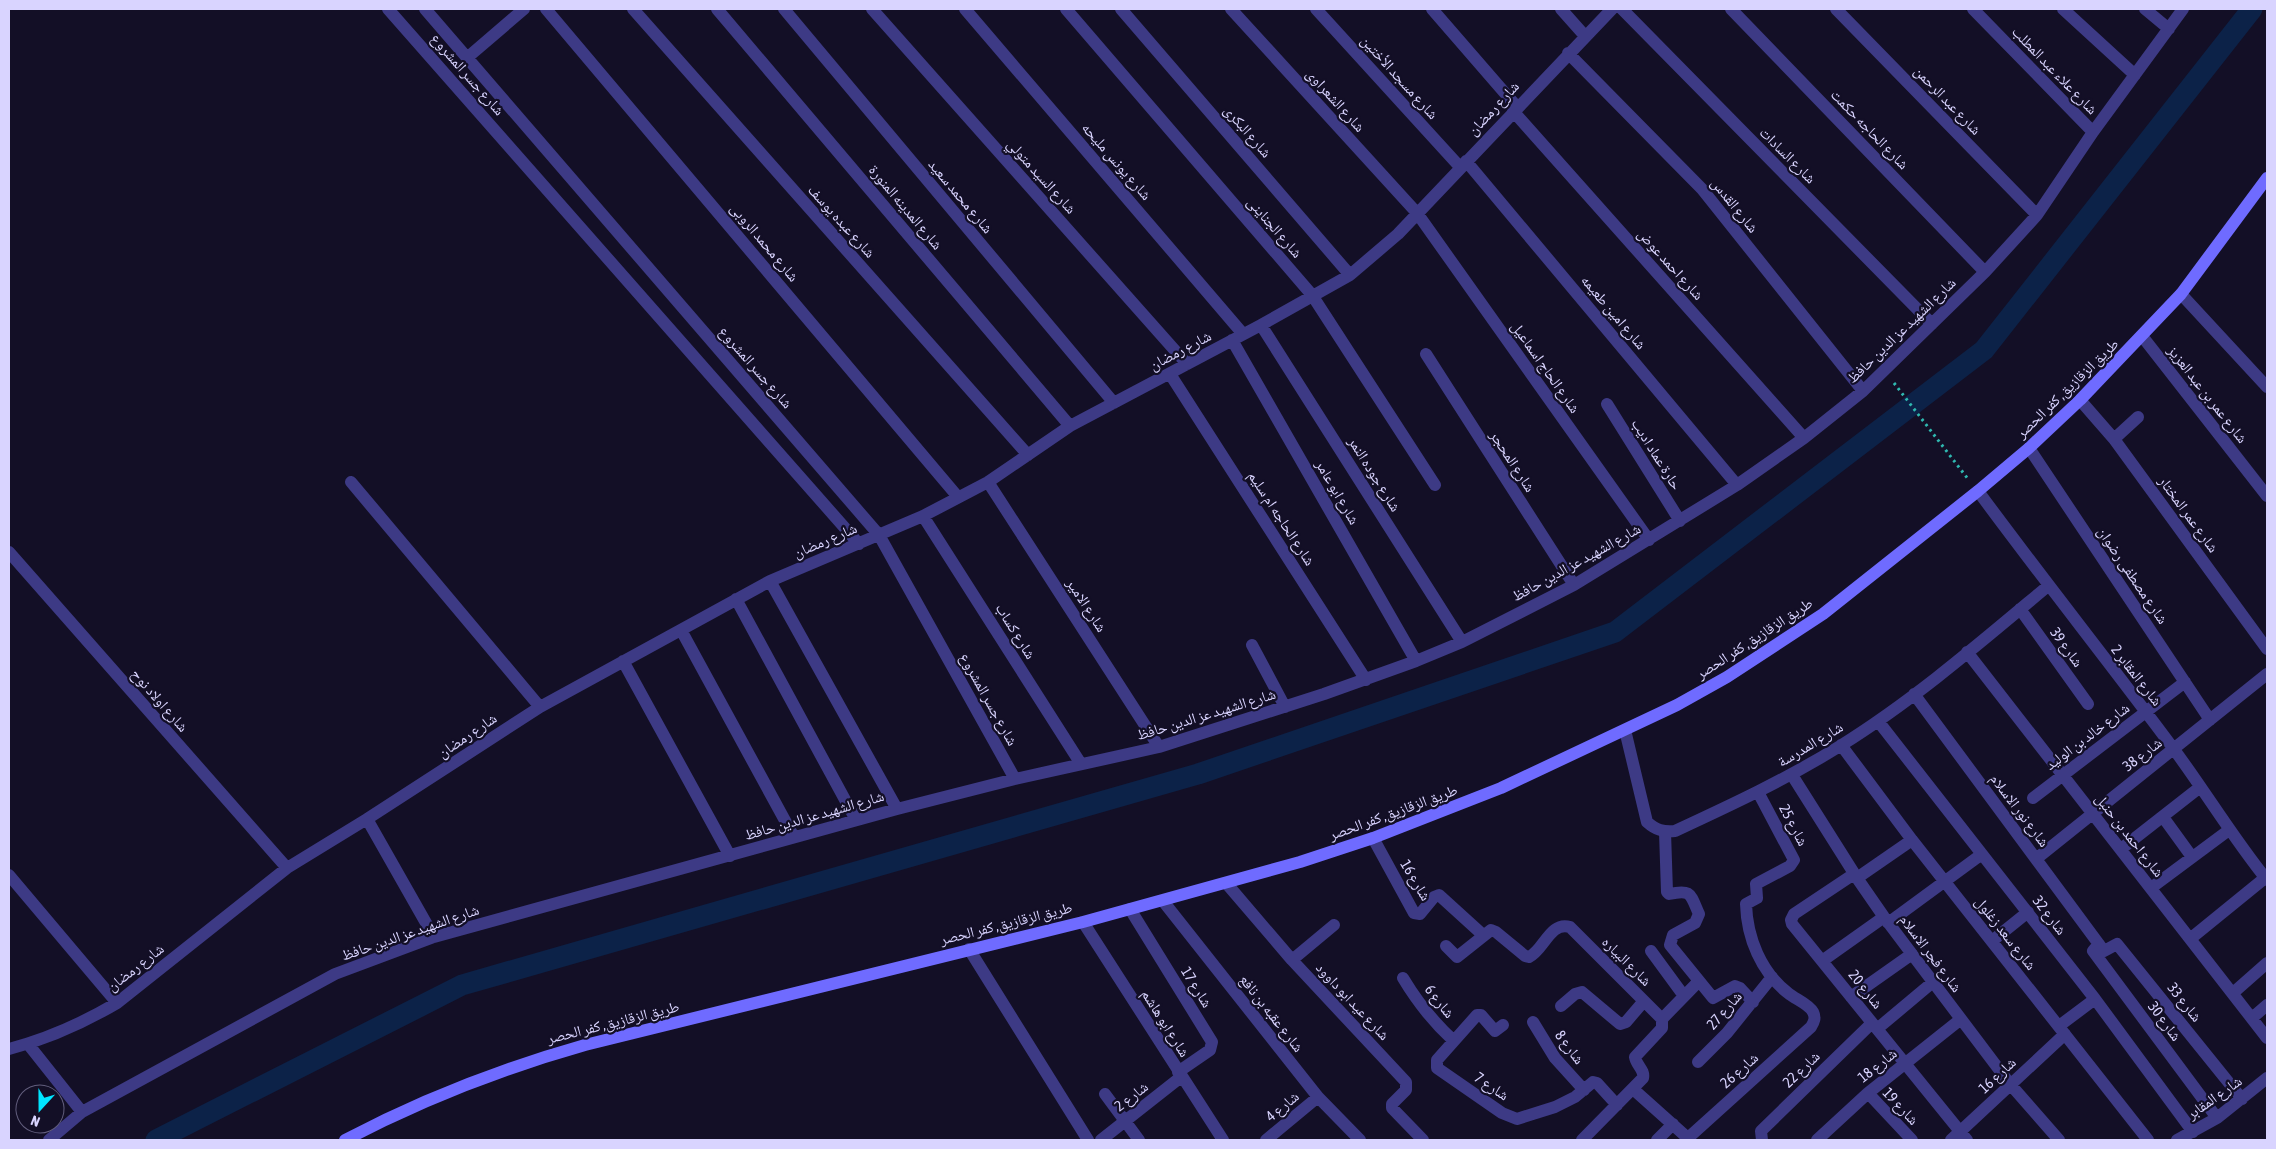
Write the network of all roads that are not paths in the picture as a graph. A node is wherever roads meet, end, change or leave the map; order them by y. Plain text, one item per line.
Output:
1 (388, 9) edge
2 (425, 9) edge
3 (524, 9) edge
4 (546, 9) edge
5 (633, 9) edge
6 (717, 9) edge
7 (784, 9) edge
8 (872, 9) edge
9 (965, 9) edge
10 (1066, 9) edge
11 (1121, 9) edge
12 (1230, 9) edge
13 (1316, 9) edge
14 (1432, 9) edge
15 (1561, 9) edge
16 (1612, 9) edge
17 (1622, 9) edge
18 (1731, 9) edge
19 (1836, 9) edge
20 (1974, 9) edge
21 (2063, 9) edge
22 (2145, 9) edge
23 (2184, 9) edge
24 (2169, 29) junction
25 (1585, 36) junction
26 (1568, 52) junction
27 (468, 57) junction
28 (2135, 75) junction
29 (1515, 109) junction
30 (2093, 132) junction
31 (1463, 164) junction
32 (2266, 184) edge
33 (1417, 213) junction
34 (2037, 215) junction
35 (1985, 272) junction
36 (1350, 275) junction
37 (2181, 294) junction
38 (1312, 295) junction
39 (1932, 324) junction
40 (1261, 325) junction
41 (2142, 336) junction
42 (1238, 337) junction
43 (1426, 354) dead end
44 (1187, 364) junction
45 (1170, 374) junction
46 (2267, 387) edge
47 (1863, 391) junction
48 (2080, 400) junction
49 (1114, 403) junction
50 (1607, 404) dead end
51 (2138, 417) dead end
52 (1070, 426) junction
53 (1804, 438) junction
54 (2114, 439) junction
55 (2029, 448) junction
56 (1028, 455) junction
57 (351, 482) dead end
58 (988, 482) junction
59 (1434, 485) dead end
60 (1737, 485) junction
61 (1978, 491) junction
62 (2267, 494) edge
63 (958, 497) junction
64 (923, 516) junction
65 (1680, 521) junction
66 (879, 535) junction
67 (1649, 540) junction
68 (859, 544) junction
69 (9, 552) edge
70 (770, 581) junction
71 (1574, 585) junction
72 (2048, 586) junction
73 (736, 599) junction
74 (2020, 610) junction
75 (681, 630) junction
76 (1462, 642) junction
77 (1252, 645) dead end
78 (2267, 648) edge
79 (1967, 652) junction
80 (624, 661) junction
81 (1416, 661) junction
82 (2267, 674) edge
83 (1366, 680) junction
84 (2185, 682) junction
85 (1914, 694) junction
86 (2088, 704) dead end
87 (1285, 706) junction
88 (540, 707) junction
89 (2146, 712) junction
90 (2210, 720) junction
91 (1878, 721) junction
92 (1625, 730) junction
93 (1841, 745) junction
94 (1159, 747) junction
95 (2174, 749) junction
96 (1081, 764) junction
97 (1792, 775) junction
98 (2063, 775) junction
99 (1015, 779) junction
100 (2199, 788) junction
101 (1758, 792) junction
102 (2033, 798) dead end
103 (896, 809) junction
104 (2093, 813) junction
105 (2163, 817) junction
106 (368, 819) junction
107 (856, 820) junction
108 (2229, 830) junction
109 (1665, 832) junction
110 (794, 837) junction
111 (1373, 838) junction
112 (1912, 840) junction
113 (2121, 850) junction
114 (1982, 854) junction
115 (730, 856) junction
116 (2192, 857) junction
117 (2036, 859) junction
118 (287, 868) junction
119 (9, 875) edge
120 (1855, 876) junction
121 (2266, 879) edge
122 (1944, 881) junction
123 (1227, 884) junction
124 (2151, 888) junction
125 (1163, 901) junction
126 (1130, 909) junction
127 (2028, 912) junction
128 (1886, 920) junction
129 (1083, 922) junction
130 (1334, 925) dead end
131 (1483, 935) junction
132 (434, 937) junction
133 (2190, 939) junction
134 (1992, 942) junction
135 (2099, 944) junction
136 (1446, 946) dead end
137 (969, 949) junction
138 (1651, 951) dead end
139 (1912, 954) junction
140 (1292, 960) junction
141 (1822, 961) junction
142 (2267, 963) edge
143 (1772, 977) junction
144 (1403, 978) dead end
145 (1699, 980) junction
146 (1933, 982) junction
147 (2233, 993) junction
148 (1684, 996) junction
149 (1851, 997) junction
150 (2095, 999) junction
151 (1644, 1001) junction
152 (1753, 1002) junction
153 (117, 1003) junction
154 (2267, 1005) edge
155 (1562, 1006) dead end
156 (2252, 1018) junction
157 (1662, 1019) junction
158 (1961, 1019) junction
159 (1533, 1022) dead end
160 (1503, 1025) dead end
161 (1875, 1026) junction
162 (1812, 1027) joint
163 (2062, 1030) junction
164 (2267, 1038) edge
165 (1454, 1041) junction
166 (28, 1044) junction
167 (9, 1049) edge
168 (1698, 1062) dead end
169 (1905, 1064) junction
170 (1180, 1074) junction
171 (2267, 1078) edge
172 (2010, 1084) junction
173 (1633, 1089) junction
174 (1584, 1090) junction
175 (1868, 1093) junction
176 (1105, 1094) dead end
177 (1318, 1098) junction
178 (2242, 1099) junction
179 (1617, 1106) junction
180 (82, 1112) junction
181 (2217, 1118) junction
182 (1126, 1121) junction
183 (1672, 1124) junction
184 (2193, 1132) junction
185 (1959, 1137) edge
186 (1108, 1138) edge
187 (1353, 1138) edge
188 (1689, 1139) edge
189 (2056, 1139) edge
190 (49, 1140) edge
191 (345, 1140) edge
192 (1088, 1140) edge
193 (1139, 1140) edge
194 (1223, 1140) edge
195 (1266, 1140) edge
196 (1423, 1140) edge
197 (1582, 1140) edge
198 (1657, 1140) edge
199 (1762, 1140) edge
200 (1817, 1140) edge
201 (1912, 1140) edge
202 (2148, 1140) edge
203 (2177, 1140) edge

1 - 68 street, شارع جسر المشروع
2 - 27 street, شارع جسر المشروع
3 - 27 street
4 - 63 street, شارع محمد الروبى
5 - 56 street, شارع عبده يوسف
6 - 52 street, شارع المدينه المنورة
7 - 49 street, شارع محمد سعيد
8 - 44 street, شارع السيد متولي
9 - 42 street, شارع يونس مليحه
10 - 38 street, شارع الجناينى
11 - 36 street, شارع البكرى
12 - 33 street, شارع الشعراوى
13 - 31 street, شارع مسجد الأختين
14 - 29 street, شارع احمد عوض
15 - 25 street
16 - 25 street, شارع رمضان
17 - 39 street, شارع السادات
18 - 35 street, شارع الحاجه حكمت
19 - 34 street, شارع عبد الرحمن
20 - 30 street, شارع علاء عبد المطلب
21 - 28 street
22 - 24 street
23 - 24 street, شارع الشهيد عز الدين حافظ
24 - 28 street, شارع الشهيد عز الدين حافظ
25 - 26 street, شارع رمضان
26 - 29 street, شارع رمضان
26 - 47 street, شارع القدس
27 - 66 street, شارع جسر المشروع
28 - 30 street, شارع الشهيد عز الدين حافظ
29 - 31 street, شارع رمضان
29 - 53 street, شارع احمد عوض
30 - 34 street, شارع الشهيد عز الدين حافظ
31 - 33 street, شارع رمضان
31 - 60 street, شارع امين طعيمه
32 - 37 main road, طريق الزقازيق, كفر الحصر
33 - 36 street, شارع رمضان
33 - 67 street, شارع الحاج اسماعيل
34 - 35 street, شارع الشهيد عز الدين حافظ
35 - 39 street, شارع الشهيد عز الدين حافظ
36 - 38 street, شارع رمضان
37 - 41 main road, طريق الزقازيق, كفر الحصر
37 - 46 street
38 - 40 street, شارع رمضان
38 - 59 street, شارع الجناينى
39 - 47 street, شارع الشهيد عز الدين حافظ
40 - 42 street, شارع رمضان
40 - 76 street, شارع جوده النمر
41 - 48 main road, طريق الزقازيق, كفر الحصر
41 - 62 street, شارع عمر بن عبد العزيز
42 - 44 street, شارع رمضان
42 - 81 street, شارع ابو عامر
43 - 71 street, شارع المحجر
44 - 45 street, شارع رمضان
45 - 49 street, شارع رمضان
45 - 83 street, شارع الحاجه ام سليم
47 - 53 street, شارع الشهيد عز الدين حافظ
48 - 54 street, شارع عمر المختار
48 - 55 main road, طريق الزقازيق, كفر الحصر
49 - 52 street, شارع رمضان
50 - 65 street, حارة عماد اديب
51 - 54 street
52 - 56 street, شارع رمضان
53 - 60 street, شارع الشهيد عز الدين حافظ
54 - 78 street, شارع عمر المختار
55 - 61 main road, طريق الزقازيق, كفر الحصر
55 - 84 street, شارع مصطفى رضوان
56 - 58 street, شارع رمضان
57 - 88 street
58 - 63 street, شارع رمضان
58 - 94 street, شارع الامير
60 - 65 street, شارع الشهيد عز الدين حافظ
61 - 72 street, شارع المقابر 2
61 - 92 main road, طريق الزقازيق, كفر الحصر
63 - 64 street, شارع رمضان
64 - 66 street, شارع رمضان
64 - 96 street, شارع كساب
65 - 67 street, شارع الشهيد عز الدين حافظ
66 - 68 street, شارع رمضان
66 - 99 street, شارع جسر المشروع
67 - 71 street, شارع الشهيد عز الدين حافظ
68 - 70 street, شارع رمضان
69 - 118 street, شارع اولاد نوح
70 - 73 street, شارع رمضان
70 - 103 street
71 - 76 street, شارع الشهيد عز الدين حافظ
72 - 74 street, شارع المدرسة
72 - 89 street, شارع المقابر 2
73 - 75 street, شارع رمضان
73 - 107 street
74 - 79 street, شارع المدرسة
74 - 86 street, شارع 39
75 - 80 street, شارع رمضان
75 - 110 street
76 - 81 street, شارع الشهيد عز الدين حافظ
77 - 87 street
79 - 85 street, شارع المدرسة
79 - 98 street, شارع احمد بن حنبل
80 - 88 street, شارع رمضان
80 - 115 street
81 - 83 street, شارع الشهيد عز الدين حافظ
82 - 90 street, شارع 38
83 - 87 street, شارع الشهيد عز الدين حافظ
84 - 89 street, شارع خالد بن الوليد
84 - 90 street, شارع مصطفى رضوان
85 - 91 street, شارع المدرسة
85 - 117 street, شارع نور الاسلام
87 - 94 street, شارع الشهيد عز الدين حافظ
88 - 106 street, شارع رمضان
89 - 95 street, شارع المقابر 2
89 - 98 street, شارع خالد بن الوليد
90 - 95 street, شارع 38
91 - 93 street, شارع المدرسة
91 - 114 street, شارع 32
92 - 109 street
92 - 111 main road, طريق الزقازيق, كفر الحصر
93 - 97 street, شارع المدرسة
93 - 112 street, شارع سعد زغلول
94 - 96 street, شارع الشهيد عز الدين حافظ
95 - 100 street, شارع المقابر 2
95 - 104 street, شارع 38
96 - 99 street, شارع الشهيد عز الدين حافظ
97 - 101 street, شارع المدرسة
97 - 120 street, شارع فجر الاسلام
98 - 102 street, شارع خالد بن الوليد
98 - 104 street, شارع احمد بن حنبل
99 - 103 street, شارع الشهيد عز الدين حافظ
100 - 105 street
100 - 108 street, شارع المقابر 2
101 - 109 street, شارع المدرسة
101 - 143 street, شارع 25
103 - 107 street, شارع الشهيد عز الدين حافظ
104 - 113 street, شارع احمد بن حنبل
104 - 117 street, شارع 38
105 - 113 street
105 - 116 street
106 - 118 street, شارع رمضان
106 - 132 street
107 - 110 street, شارع الشهيد عز الدين حافظ
108 - 116 street
108 - 121 street, شارع المقابر 2
109 - 145 street
110 - 115 street, شارع الشهيد عز الدين حافظ
111 - 123 main road, طريق الزقازيق, كفر الحصر
111 - 131 street, شارع 16
112 - 120 street
112 - 122 street, شارع سعد زغلول
113 - 124 street, شارع احمد بن حنبل
114 - 122 street
114 - 127 street, شارع 32
115 - 132 street, شارع الشهيد عز الدين حافظ
116 - 124 street
117 - 135 street, شارع نور الاسلام
118 - 153 street, شارع رمضان
119 - 153 street
120 - 128 street, شارع فجر الاسلام
120 - 141 street, شارع 20
121 - 133 street
122 - 128 street
122 - 134 street, شارع سعد زغلول
123 - 125 main road, طريق الزقازيق, كفر الحصر
123 - 140 street, شارع عيد ابو داوود
124 - 133 street, شارع احمد بن حنبل
125 - 126 main road, طريق الزقازيق, كفر الحصر
125 - 177 street, شارع عقبه بن نافع
126 - 129 main road, طريق الزقازيق, كفر الحصر
126 - 170 street, شارع 17
127 - 134 street
127 - 150 street, شارع 32
128 - 139 street, شارع فجر الاسلام
128 - 141 street
129 - 137 main road, طريق الزقازيق, كفر الحصر
129 - 170 street, شارع ابو هاشم
130 - 140 street
131 - 136 street
131 - 151 street, شارع البياره
132 - 180 street, شارع الشهيد عز الدين حافظ
133 - 147 street, شارع احمد بن حنبل
134 - 163 street, شارع سعد زغلول
135 - 178 street, شارع 33
135 - 181 street, شارع 30
137 - 191 main road, طريق الزقازيق, كفر الحصر
137 - 192 street
138 - 148 street
139 - 146 street, شارع فجر الاسلام
139 - 149 street
140 - 196 street, شارع عيد ابو داوود
141 - 149 street, شارع 20
142 - 147 street
143 - 152 street, شارع 27
143 - 162 street, شارع 25
144 - 165 street, شارع 6
145 - 148 street
145 - 152 street
146 - 158 street, شارع فجر الاسلام
146 - 161 street
147 - 156 street, شارع احمد بن حنبل
148 - 157 street
149 - 161 street, شارع 20
150 - 163 street, شارع 16
150 - 184 street, شارع 32
151 - 155 street
151 - 157 street, شارع البياره
152 - 168 street, شارع 27
153 - 166 street, شارع رمضان
154 - 156 street
156 - 164 street, شارع احمد بن حنبل
157 - 173 street
158 - 169 street, شارع 18
158 - 172 street, شارع فجر الاسلام
159 - 174 street, شارع 8
160 - 165 street, شارع 7
161 - 169 street, شارع 20
161 - 199 street, شارع 22
162 - 188 street, شارع 26
163 - 172 street, شارع 16
163 - 202 street, شارع سعد زغلول
165 - 174 street, شارع 7
166 - 167 street, شارع رمضان
166 - 180 street
169 - 175 street, شارع 18
169 - 185 street, شارع 20
170 - 182 street, شارع 2
170 - 194 street, شارع ابو هاشم
171 - 178 street, شارع المقابر
172 - 185 street, شارع 16
172 - 189 street, شارع فجر الاسلام
173 - 179 street
173 - 183 street
174 - 179 street
175 - 200 street, شارع 18
175 - 201 street, شارع 19
176 - 182 street
177 - 187 street, شارع عقبه بن نافع
177 - 195 street, شارع 4
178 - 181 street, شارع المقابر
179 - 197 street
180 - 190 street, شارع الشهيد عز الدين حافظ
181 - 184 street, شارع المقابر
182 - 186 street, شارع 2
182 - 193 street
183 - 188 street
183 - 198 street
184 - 203 street, شارع المقابر

